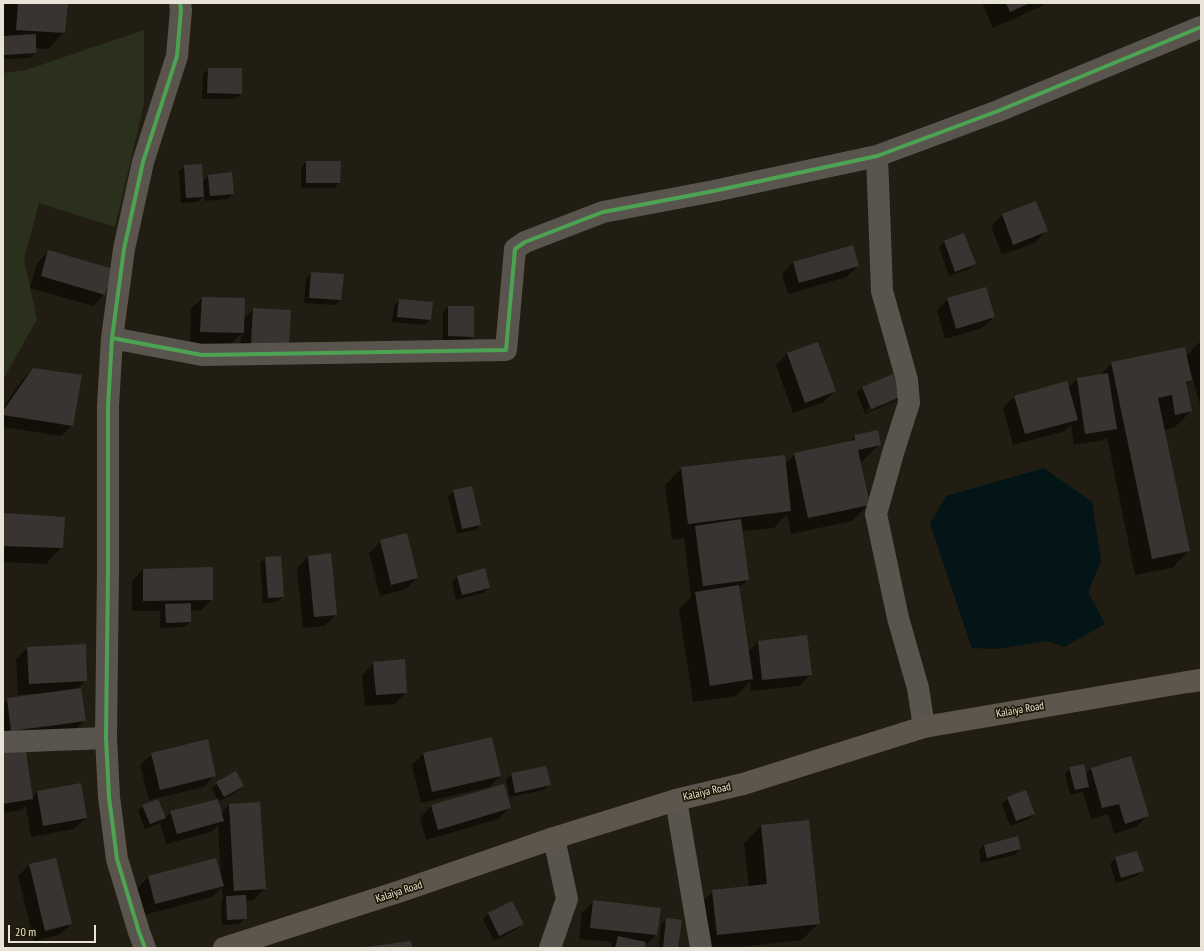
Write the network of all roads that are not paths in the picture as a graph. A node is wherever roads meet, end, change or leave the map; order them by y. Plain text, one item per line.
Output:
1 (180, 3) edge
2 (1201, 27) edge
3 (876, 156) junction
4 (112, 338) junction
5 (1201, 680) edge
6 (924, 727) junction
7 (106, 738) junction
8 (3, 742) edge
9 (676, 800) junction
10 (554, 838) junction
11 (145, 948) edge
12 (224, 948) edge
13 (550, 948) edge
14 (702, 948) edge

1 - 4 street
2 - 3 street
3 - 4 street
3 - 6 street
4 - 7 street
5 - 6 main road, Kalaiya Road
6 - 9 main road, Kalaiya Road
7 - 8 street
7 - 11 street
9 - 10 main road, Kalaiya Road
9 - 14 street
10 - 12 main road, Kalaiya Road
10 - 13 street

